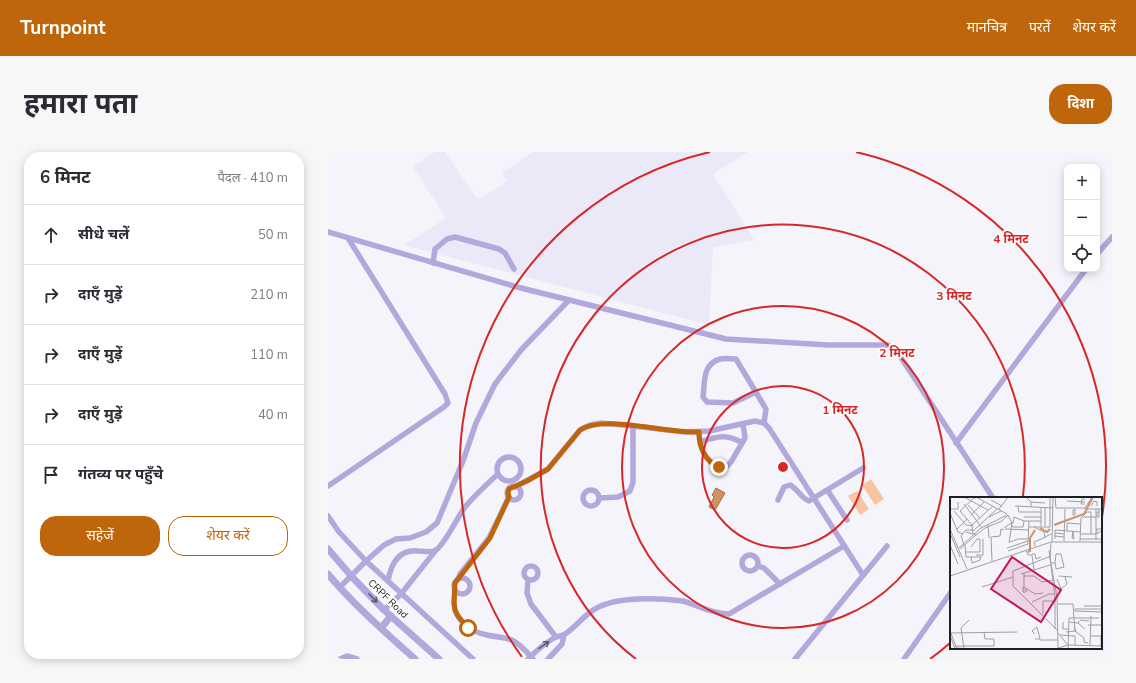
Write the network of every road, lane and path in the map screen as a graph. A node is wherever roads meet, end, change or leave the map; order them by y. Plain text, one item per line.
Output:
1 (328, 232) edge
2 (1112, 237) edge
3 (348, 238) junction
4 (1100, 251) edge
5 (433, 263) junction
6 (514, 269) dead end
7 (1084, 272) edge
8 (569, 300) junction
9 (756, 392) junction
10 (764, 423) junction
11 (743, 424) junction
12 (633, 426) junction
13 (699, 432) junction
14 (700, 442) junction
15 (742, 443) junction
16 (956, 443) junction
17 (863, 468) dead end
18 (498, 474) junction
19 (328, 486) edge
20 (515, 487) junction
21 (828, 490) junction
22 (509, 497) junction
23 (991, 497) edge
24 (600, 498) dead end
25 (814, 499) junction
26 (778, 500) dead end
27 (328, 516) edge
28 (847, 520) dead end
29 (844, 546) junction
30 (887, 546) dead end
31 (328, 549) edge
32 (437, 549) junction
33 (366, 561) junction
34 (758, 566) dead end
35 (328, 574) edge
36 (351, 575) junction
37 (863, 576) junction
38 (458, 579) junction
39 (528, 580) dead end
40 (388, 581) junction
41 (780, 584) junction
42 (340, 587) junction
43 (455, 590) junction
44 (950, 593) edge
45 (401, 594) junction
46 (384, 610) junction
47 (391, 616) junction
48 (381, 628) junction
49 (564, 635) junction
50 (556, 637) junction
51 (530, 658) edge
52 (340, 659) edge
53 (357, 659) edge
54 (416, 659) edge
55 (439, 659) edge
56 (473, 659) edge
57 (548, 659) edge
58 (795, 659) edge
59 (904, 659) edge

1 - 3 street
2 - 4 street
3 - 5 street
3 - 19 street
5 - 6 street
5 - 8 street
7 - 16 street
8 - 16 street
8 - 33 street
9 - 9 street
9 - 10 street
10 - 11 street
10 - 25 street
11 - 13 street
11 - 15 street
12 - 13 street
12 - 20 street
12 - 24 street
13 - 14 street
14 - 15 street
14 - 15 street
16 - 23 street
17 - 21 street
18 - 18 street
18 - 32 street
20 - 22 street
20 - 22 street
21 - 25 street
21 - 28 street
22 - 38 street
25 - 26 street
25 - 29 street
27 - 33 street
29 - 37 street
29 - 41 street
30 - 37 street
31 - 36 street, CRPF Road
32 - 40 street
32 - 45 street
33 - 36 street
33 - 40 street
34 - 41 street
35 - 42 street
36 - 42 street
36 -> 46 street, CRPF Road
37 - 58 street
38 - 43 street
38 - 43 street
39 - 50 street
40 - 45 street
41 - 49 street
42 - 48 street
43 - 51 street
44 - 59 street
45 - 46 street
45 - 56 street
46 - 47 street, CRPF Road
47 - 48 street
47 - 55 street, CRPF Road
48 - 54 street
49 - 50 street
49 - 57 street
51 -> 50 street
52 - 53 street

